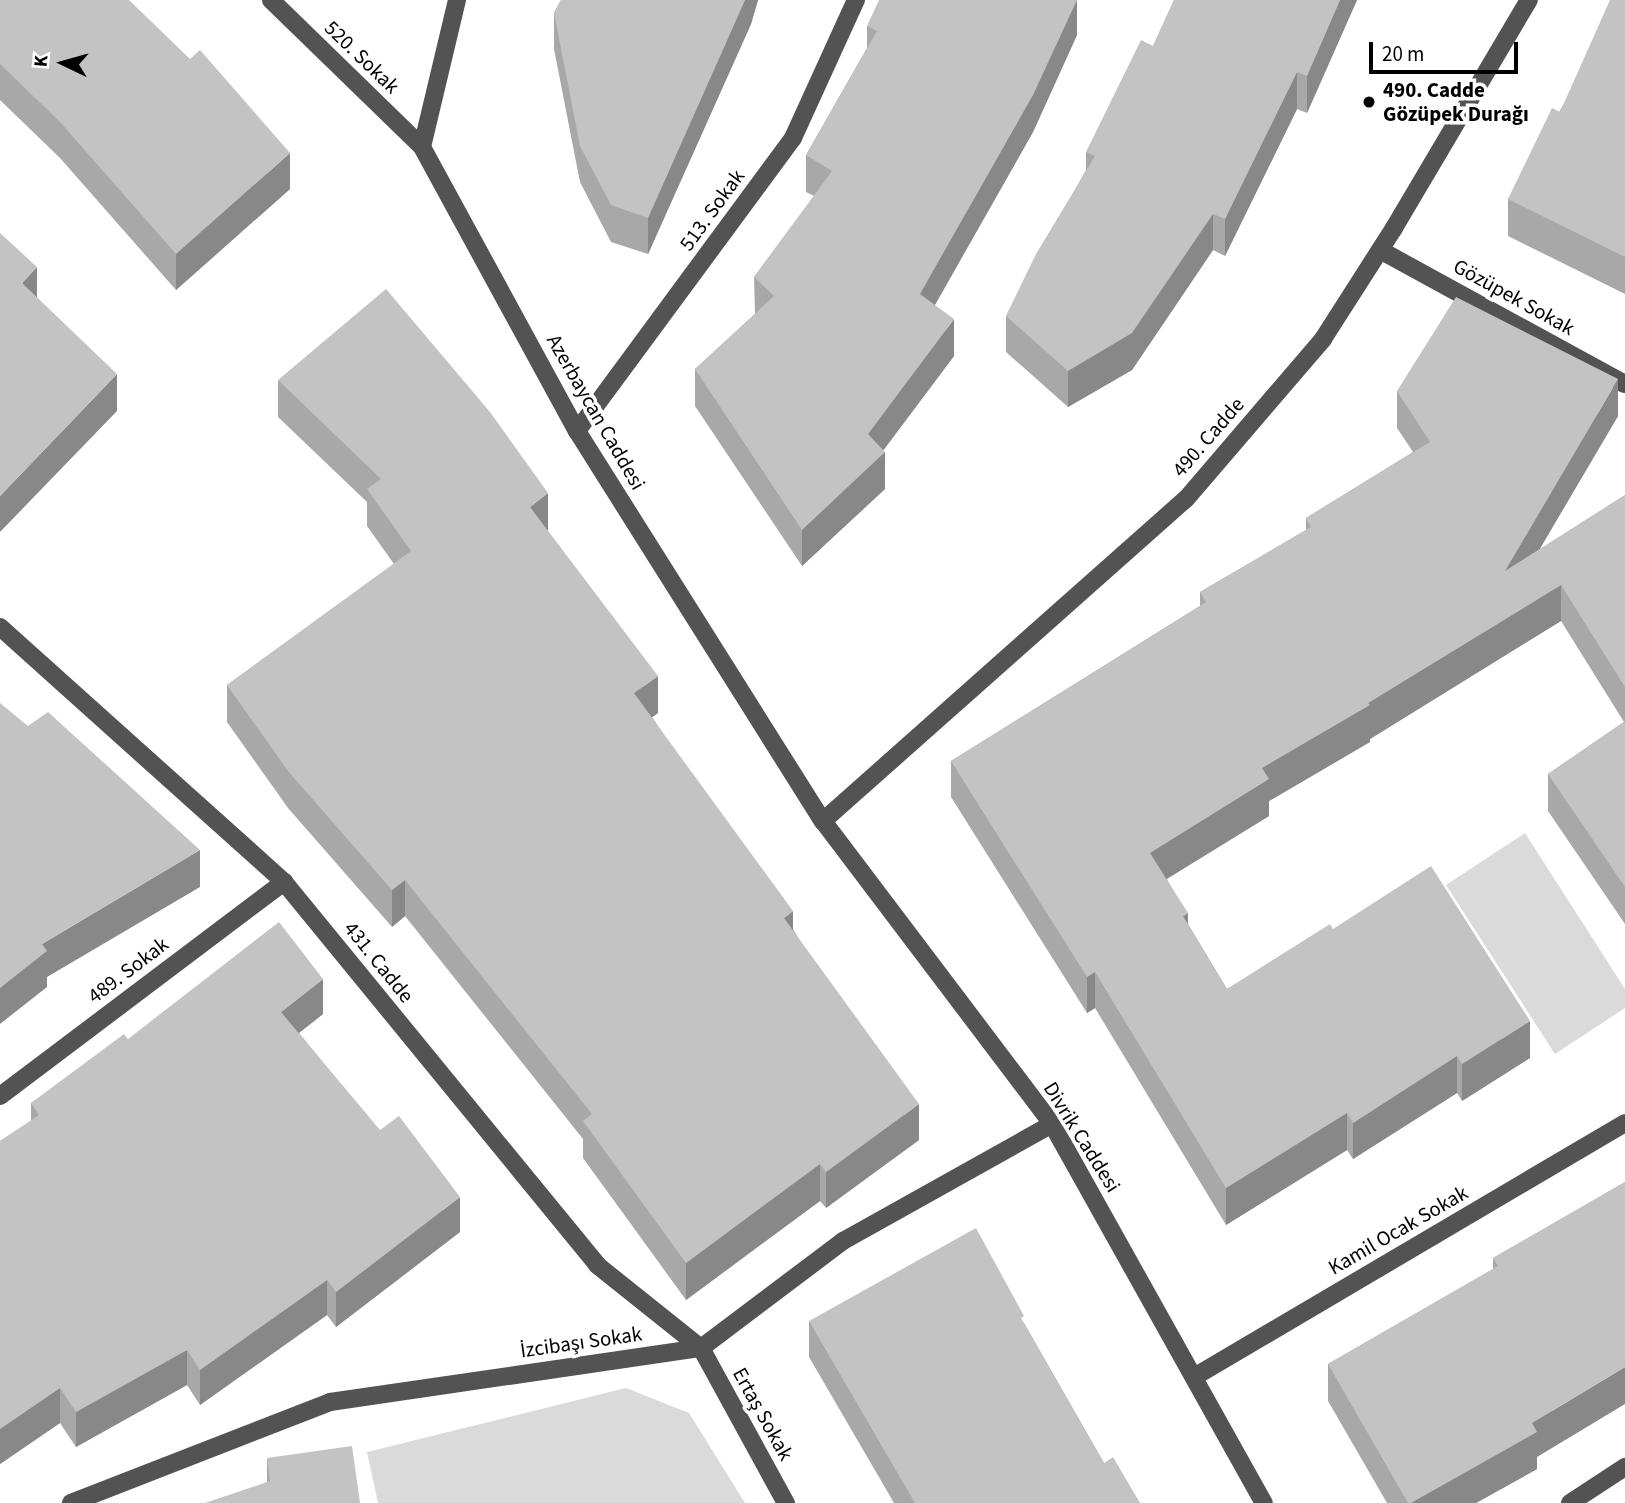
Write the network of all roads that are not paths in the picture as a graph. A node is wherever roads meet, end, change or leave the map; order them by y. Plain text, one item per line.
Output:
1 (271, 0) edge
2 (457, 0) edge
3 (856, 0) edge
4 (1529, 0) edge
5 (422, 147) junction
6 (1380, 250) junction
7 (1625, 384) edge
8 (577, 431) junction
9 (0, 626) edge
10 (823, 821) junction
11 (284, 882) junction
12 (0, 1096) edge
13 (1625, 1123) edge
14 (1052, 1124) junction
15 (701, 1348) junction
16 (1194, 1377) junction
17 (1625, 1467) edge
18 (71, 1503) edge
19 (786, 1503) edge
20 (1264, 1503) edge
21 (1570, 1503) edge

1 - 5 street, 520. Sokak
2 - 5 street
3 - 8 street, 513. Sokak
4 - 6 street, 490. Cadde
5 - 8 street, Azerbaycan Caddesi
6 - 7 street, Gözüpek Sokak
6 - 10 street, 490. Cadde
8 - 10 street, Azerbaycan Caddesi
9 - 11 street, 431. Cadde
10 - 14 street, Divrik Caddesi
11 - 12 street, 489. Sokak
11 - 15 street, 431. Cadde
13 - 16 street, Kamil Ocak Sokak
14 - 15 street, İzcibaşı Sokak
14 - 16 street, Divrik Caddesi
15 - 18 street, İzcibaşı Sokak
15 - 19 street, Ertaş Sokak
16 - 20 street, Divrik Caddesi
17 - 21 street

